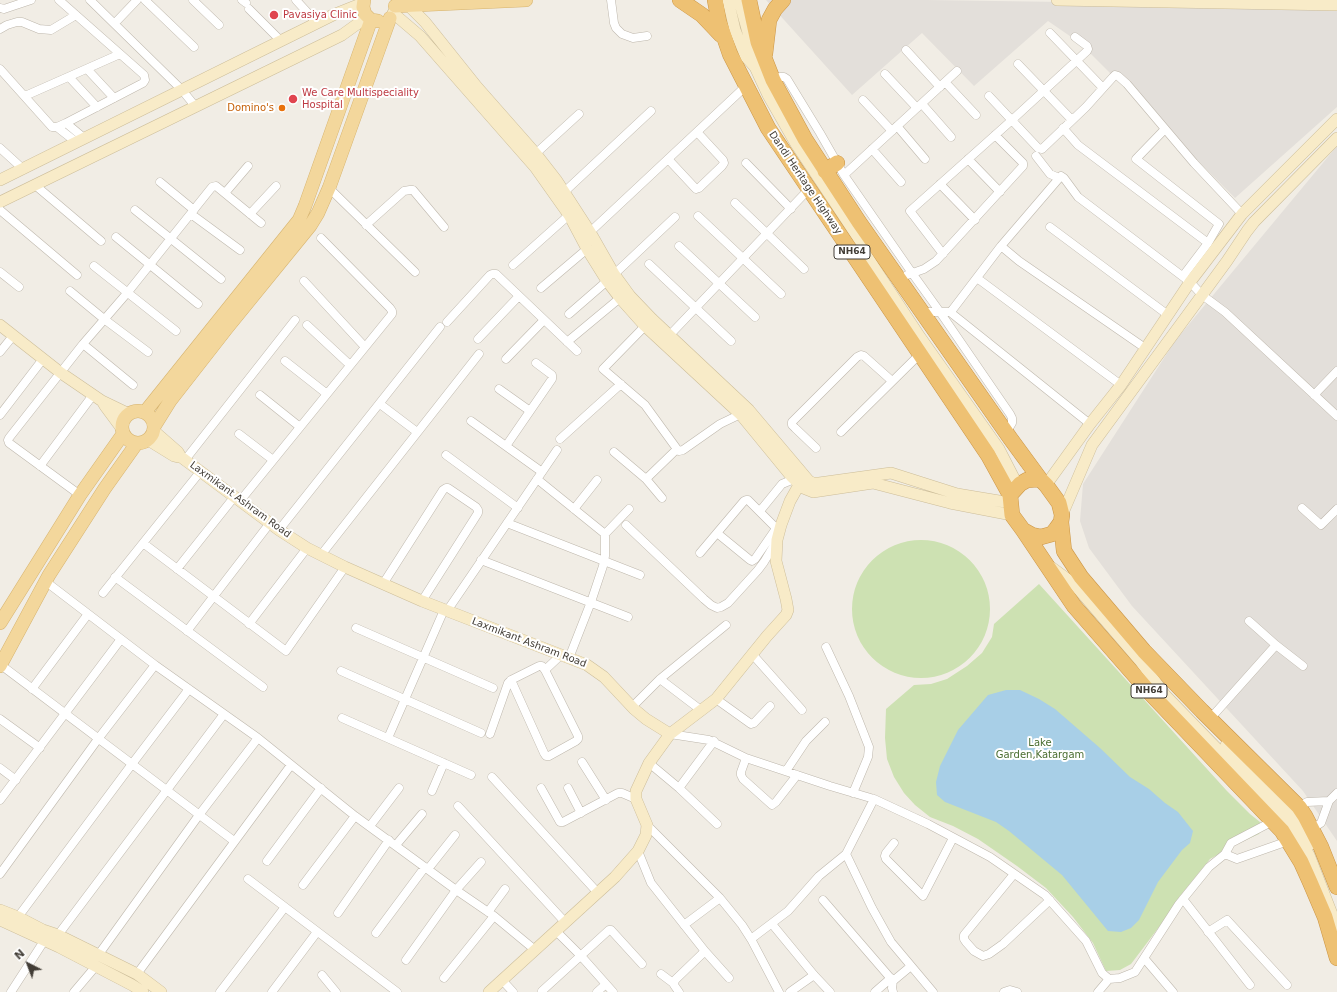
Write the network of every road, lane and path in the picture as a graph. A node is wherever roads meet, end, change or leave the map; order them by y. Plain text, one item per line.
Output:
1 (31, 0) edge
2 (59, 0) edge
3 (90, 0) edge
4 (137, 0) edge
5 (145, 0) edge
6 (193, 0) edge
7 (296, 0) edge
8 (526, 0) edge
9 (611, 0) edge
10 (680, 0) edge
11 (715, 0) edge
12 (728, 0) edge
13 (739, 0) edge
14 (749, 0) edge
15 (783, 0) edge
16 (1057, 0) edge
17 (364, 1) edge
18 (246, 4) edge
19 (1337, 5) edge
20 (409, 6) junction
21 (0, 8) edge
22 (393, 9) edge
23 (76, 15) junction
24 (369, 18) junction
25 (317, 23) junction
26 (115, 24) junction
27 (219, 24) dead end
28 (0, 29) edge
29 (1050, 33) dead end
30 (647, 36) dead end
31 (1075, 37) dead end
32 (725, 39) junction
33 (281, 41) junction
34 (194, 47) dead end
35 (906, 50) dead end
36 (120, 54) junction
37 (1077, 61) junction
38 (759, 62) junction
39 (1018, 64) dead end
40 (0, 69) edge
41 (87, 69) junction
42 (957, 72) dead end
43 (885, 74) dead end
44 (69, 77) junction
45 (943, 85) junction
46 (746, 86) junction
47 (1103, 88) junction
48 (182, 90) junction
49 (1044, 91) junction
50 (25, 96) junction
51 (988, 96) dead end
52 (114, 98) junction
53 (863, 100) dead end
54 (195, 106) junction
55 (919, 106) junction
56 (97, 107) junction
57 (650, 110) dead end
58 (579, 114) dead end
59 (976, 115) dead end
60 (1337, 119) edge
61 (1012, 120) junction
62 (1072, 120) junction
63 (66, 123) junction
64 (57, 127) junction
65 (1064, 128) junction
66 (894, 129) junction
67 (1165, 129) junction
68 (697, 132) junction
69 (995, 135) junction
70 (951, 137) dead end
71 (1337, 138) edge
72 (80, 140) junction
73 (0, 148) edge
74 (872, 149) junction
75 (1036, 156) dead end
76 (532, 157) junction
77 (668, 159) junction
78 (925, 159) dead end
79 (968, 159) junction
80 (746, 163) dead end
81 (248, 166) dead end
82 (23, 168) junction
83 (835, 170) junction
84 (1059, 178) junction
85 (0, 180) edge
86 (160, 182) dead end
87 (901, 182) dead end
88 (940, 184) junction
89 (35, 185) junction
90 (276, 186) dead end
91 (329, 188) junction
92 (809, 189) junction
93 (1000, 192) junction
94 (225, 193) junction
95 (561, 195) junction
96 (0, 202) edge
97 (736, 203) dead end
98 (791, 209) junction
99 (0, 210) edge
100 (135, 210) dead end
101 (193, 212) junction
102 (250, 214) junction
103 (1242, 214) junction
104 (569, 215) junction
105 (675, 216) dead end
106 (698, 216) dead end
107 (974, 220) junction
108 (261, 223) dead end
109 (366, 225) junction
110 (444, 227) dead end
111 (1050, 227) dead end
112 (590, 232) junction
113 (767, 234) junction
114 (116, 237) dead end
115 (171, 238) junction
116 (321, 238) dead end
117 (100, 241) dead end
118 (1208, 243) junction
119 (863, 245) junction
120 (679, 246) dead end
121 (1001, 246) junction
122 (587, 249) junction
123 (240, 250) dead end
124 (943, 254) junction
125 (743, 259) junction
126 (513, 264) dead end
127 (649, 264) dead end
128 (150, 265) junction
129 (94, 266) dead end
130 (804, 269) dead end
131 (0, 272) edge
132 (415, 272) dead end
133 (76, 275) dead end
134 (905, 276) junction
135 (611, 278) junction
136 (977, 278) junction
137 (221, 279) dead end
138 (1186, 279) junction
139 (304, 281) dead end
140 (720, 284) junction
141 (19, 287) dead end
142 (541, 288) dead end
143 (70, 291) dead end
144 (128, 292) junction
145 (781, 294) dead end
146 (1202, 295) junction
147 (519, 296) junction
148 (620, 298) junction
149 (198, 304) dead end
150 (696, 308) junction
151 (923, 312) junction
152 (940, 312) junction
153 (950, 312) junction
154 (569, 314) dead end
155 (1168, 315) junction
156 (755, 317) dead end
157 (104, 319) junction
158 (295, 320) dead end
159 (544, 320) junction
160 (0, 325) edge
161 (307, 325) dead end
162 (645, 326) junction
163 (176, 331) dead end
164 (13, 336) junction
165 (478, 339) dead end
166 (666, 339) junction
167 (731, 341) dead end
168 (567, 342) junction
169 (83, 344) junction
170 (366, 346) junction
171 (1145, 348) junction
172 (577, 351) dead end
173 (0, 352) edge
174 (148, 352) dead end
175 (479, 354) dead end
176 (920, 354) junction
177 (43, 359) junction
178 (506, 359) dead end
179 (285, 361) dead end
180 (536, 363) dead end
181 (350, 365) junction
182 (1337, 371) edge
183 (61, 373) junction
184 (892, 382) junction
185 (621, 384) junction
186 (133, 385) dead end
187 (1121, 385) junction
188 (499, 389) dead end
189 (327, 394) junction
190 (260, 395) dead end
191 (1314, 395) junction
192 (98, 398) junction
193 (380, 404) junction
194 (530, 411) junction
195 (145, 412) junction
196 (745, 412) junction
197 (129, 414) junction
198 (0, 415) edge
199 (1337, 416) edge
200 (471, 421) dead end
201 (1090, 424) junction
202 (300, 427) junction
203 (123, 431) junction
204 (417, 432) junction
205 (841, 432) dead end
206 (1006, 433) junction
207 (239, 434) dead end
208 (148, 435) junction
209 (560, 439) dead end
210 (506, 446) junction
211 (816, 448) dead end
212 (676, 449) junction
213 (557, 450) dead end
214 (614, 452) dead end
215 (446, 455) dead end
216 (183, 458) junction
217 (273, 460) junction
218 (40, 466) junction
219 (200, 472) junction
220 (542, 472) junction
221 (537, 479) junction
222 (646, 479) junction
223 (597, 480) dead end
224 (800, 481) junction
225 (1041, 481) junction
226 (80, 495) junction
227 (238, 498) junction
228 (662, 498) dead end
229 (1013, 500) junction
230 (518, 508) junction
231 (1302, 508) dead end
232 (574, 509) junction
233 (629, 509) dead end
234 (1337, 509) edge
235 (760, 511) junction
236 (1062, 519) junction
237 (270, 523) junction
238 (507, 523) junction
239 (626, 525) dead end
240 (280, 530) junction
241 (1022, 530) junction
242 (716, 533) junction
243 (605, 534) junction
244 (777, 540) junction
245 (143, 543) junction
246 (307, 548) junction
247 (1064, 551) junction
248 (700, 553) dead end
249 (321, 555) junction
250 (481, 560) junction
251 (1042, 560) junction
252 (604, 561) junction
253 (345, 567) junction
254 (177, 569) junction
255 (640, 575) dead end
256 (116, 577) junction
257 (45, 582) junction
258 (383, 584) junction
259 (1074, 584) junction
260 (103, 593) dead end
261 (213, 596) junction
262 (422, 601) junction
263 (591, 602) junction
264 (445, 610) junction
265 (88, 614) junction
266 (628, 617) dead end
267 (1249, 621) dead end
268 (0, 623) edge
269 (249, 624) junction
270 (726, 625) dead end
271 (356, 628) dead end
272 (187, 631) junction
273 (121, 639) junction
274 (1276, 645) junction
275 (826, 647) dead end
276 (753, 655) junction
277 (565, 657) junction
278 (423, 658) junction
279 (1141, 662) junction
280 (155, 664) junction
281 (0, 666) edge
282 (1303, 666) dead end
283 (545, 670) junction
284 (341, 671) dead end
285 (660, 679) junction
286 (511, 680) junction
287 (263, 687) dead end
288 (493, 688) dead end
289 (32, 689) junction
290 (189, 689) junction
291 (405, 699) junction
292 (716, 699) junction
293 (770, 706) dead end
294 (632, 707) junction
295 (802, 710) dead end
296 (702, 711) junction
297 (65, 714) junction
298 (224, 714) junction
299 (342, 718) dead end
300 (0, 719) edge
301 (1208, 721) junction
302 (825, 722) dead end
303 (481, 733) dead end
304 (490, 734) dead end
305 (670, 734) junction
306 (258, 738) junction
307 (388, 738) junction
308 (98, 739) junction
309 (714, 742) junction
310 (40, 748) junction
311 (746, 758) junction
312 (582, 762) dead end
313 (444, 763) junction
314 (649, 763) junction
315 (132, 764) junction
316 (291, 765) junction
317 (0, 768) edge
318 (786, 771) junction
319 (471, 775) dead end
320 (797, 775) junction
321 (492, 777) dead end
322 (16, 780) junction
323 (321, 788) junction
324 (399, 788) dead end
325 (540, 788) dead end
326 (568, 788) dead end
327 (679, 788) junction
328 (166, 791) junction
329 (432, 791) dead end
330 (853, 793) junction
331 (1337, 793) edge
332 (636, 799) junction
333 (874, 799) junction
334 (0, 800) edge
335 (606, 800) junction
336 (1329, 801) junction
337 (458, 806) dead end
338 (581, 813) junction
339 (422, 814) dead end
340 (1286, 814) junction
341 (199, 815) junction
342 (355, 816) junction
343 (717, 824) dead end
344 (647, 825) junction
345 (370, 826) junction
346 (455, 835) dead end
347 (1301, 835) junction
348 (953, 838) junction
349 (389, 840) junction
350 (234, 841) junction
351 (894, 843) dead end
352 (396, 845) junction
353 (638, 851) junction
354 (846, 854) junction
355 (1226, 854) junction
356 (267, 861) dead end
357 (481, 862) dead end
358 (427, 868) junction
359 (0, 874) edge
360 (1014, 874) junction
361 (248, 879) dead end
362 (303, 886) dead end
363 (1337, 887) edge
364 (505, 889) dead end
365 (456, 890) junction
366 (598, 893) junction
367 (720, 898) junction
368 (1182, 899) junction
369 (823, 900) dead end
370 (1050, 900) junction
371 (285, 907) junction
372 (0, 910) edge
373 (1337, 910) edge
374 (338, 913) dead end
375 (491, 914) junction
376 (18, 917) junction
377 (0, 920) edge
378 (566, 922) junction
379 (772, 924) junction
380 (684, 925) junction
381 (1337, 927) edge
382 (556, 931) junction
383 (317, 932) junction
384 (1208, 932) junction
385 (376, 933) dead end
386 (58, 935) junction
387 (752, 939) junction
388 (44, 941) junction
389 (703, 949) junction
390 (1336, 949) edge
391 (535, 950) junction
392 (99, 954) junction
393 (581, 956) junction
394 (1144, 958) junction
395 (406, 960) dead end
396 (642, 964) dead end
397 (96, 966) junction
398 (911, 966) junction
399 (137, 974) junction
400 (661, 974) dead end
401 (322, 975) dead end
402 (814, 975) junction
403 (444, 978) dead end
404 (729, 978) dead end
405 (892, 979) junction
406 (1109, 979) junction
407 (502, 980) junction
408 (673, 983) junction
409 (606, 984) junction
410 (1250, 985) dead end
411 (1287, 985) dead end
412 (129, 988) edge
413 (542, 991) dead end
414 (11, 992) edge
415 (74, 992) edge
416 (143, 992) edge
417 (161, 992) edge
418 (220, 992) edge
419 (272, 992) edge
420 (334, 992) edge
421 (397, 992) edge
422 (489, 992) edge
423 (513, 992) edge
424 (597, 992) edge
425 (613, 992) edge
426 (680, 992) edge
427 (779, 992) edge
428 (790, 992) edge
429 (830, 992) edge
430 (875, 992) edge
431 (893, 992) edge
432 (933, 992) edge
433 (1004, 992) edge
434 (1017, 992) edge
435 (1098, 992) edge
436 (1173, 992) edge

1 - 21 street
2 - 23 street
3 - 26 street
4 - 26 street
5 - 34 street
6 - 27 street
7 - 25 street
8 - 20 main road
9 - 30 street
10 - 32 highway
11 - 32 highway, Dandi Heritage Highway / NH64
12 - 38 street
13 - 38 street
14 - 38 highway, NH64
15 - 38 highway
16 - 19 street
17 - 24 main road
17 - 25 street
18 - 33 street
20 - 22 main road
20 - 76 street
22 - 24 main road
22 - 76 street
22 - 91 main road
23 - 28 street
23 - 36 street
24 - 54 street
24 - 195 main road
25 - 33 street
26 - 48 street
29 - 37 street
31 - 37 street
32 - 46 highway, Dandi Heritage Highway / NH64
33 - 48 street
35 - 45 street
36 - 41 street
36 - 52 street
37 - 47 street
37 - 49 street
38 - 83 highway, NH64
38 - 119 street
39 - 49 street
40 - 50 street
41 - 44 street
41 - 52 street
42 - 45 street
43 - 55 street
44 - 50 street
44 - 56 street
45 - 55 street
45 - 59 street
46 - 68 street
46 - 92 highway, Dandi Heritage Highway / NH64
47 - 62 street
47 - 67 street
48 - 54 street
48 - 72 street
49 - 61 street
49 - 62 street
50 - 64 street
51 - 61 street
52 - 56 street
53 - 66 street
54 - 89 street
55 - 66 street
55 - 70 street
56 - 63 street
57 - 95 street
58 - 76 street
60 - 103 street
61 - 65 street
61 - 69 street
62 - 65 street
63 - 64 street
63 - 72 street
64 - 72 street
65 - 118 street
66 - 74 street
66 - 78 street
67 - 103 street
67 - 118 street
68 - 77 street
68 - 77 street
69 - 79 street
69 - 93 street
71 - 146 street
72 - 82 street
73 - 82 street
74 - 83 street
74 - 87 street
75 - 84 street
76 - 95 street
77 - 112 street
79 - 88 street
79 - 93 street
80 - 98 street
81 - 94 street
82 - 85 street
83 - 134 highway, NH64
84 - 121 street
84 - 138 street
86 - 101 street
88 - 107 street
88 - 124 street
89 - 96 street
89 - 117 street
90 - 102 street
91 - 109 street
91 - 208 main road
92 - 98 street
92 - 176 highway, Dandi Heritage Highway / NH64
93 - 107 street
94 - 101 street
94 - 102 street
95 - 104 street
95 - 112 street
97 - 113 street
98 - 113 street
99 - 133 street
100 - 115 street
101 - 115 street
101 - 123 street
102 - 108 street
103 - 138 street
104 - 122 street
104 - 126 street
105 - 135 street
106 - 125 street
107 - 124 street
109 - 110 street
109 - 132 street
111 - 155 street
112 - 135 street
113 - 125 street
113 - 130 street
114 - 128 street
115 - 128 street
115 - 137 street
116 - 170 street
118 - 138 street
119 - 225 street
119 - 229 street
120 - 140 street
121 - 136 street
121 - 171 street
122 - 135 street
122 - 142 street
124 - 134 street
125 - 140 street
125 - 145 street
127 - 150 street
128 - 144 street
128 - 149 street
129 - 144 street
131 - 141 street
134 - 151 highway, NH64
134 - 152 street
135 - 148 street
135 - 154 street
135 - 166 street
136 - 153 street
136 - 187 street
138 - 146 street
138 - 155 street
139 - 170 street
140 - 150 street
140 - 156 street
143 - 157 street
144 - 157 street
144 - 163 street
146 - 191 street
146 - 236 street
147 - 159 street
147 - 165 street
147 - 193 street
148 - 162 street
148 - 168 street
150 - 166 street
150 - 167 street
151 - 152 street
151 - 206 highway, NH64
152 - 153 street
152 - 206 street
153 - 201 street
155 - 171 street
157 - 169 street
157 - 174 street
158 - 216 street
159 - 168 street
159 - 178 street
160 - 164 street
161 - 181 street
162 - 166 street
162 - 185 street
164 - 173 street
164 - 177 street
166 - 196 street
168 - 172 street
169 - 183 street
169 - 186 street
170 - 181 street
171 - 187 street
175 - 204 street
176 - 184 street
176 - 229 highway, Dandi Heritage Highway / NH64
177 - 183 street
177 - 198 street
179 - 189 street
180 - 194 street
181 - 189 street
182 - 191 street
183 - 192 street
183 - 218 street
184 - 205 street
184 - 211 street
185 - 209 street
185 - 212 street
187 - 201 street
188 - 194 street
189 - 202 street
190 - 202 street
191 - 199 street
192 - 197 street
192 - 203 street
192 - 218 street
193 - 204 street
193 - 240 street
194 - 210 street
195 - 197 main road
195 - 208 main road
196 - 212 street
196 - 224 street
197 - 203 main road
200 - 210 street
201 - 225 street
202 - 217 street
203 - 208 main road
203 - 226 main road
204 - 249 street
206 - 225 highway, NH64
207 - 217 street
208 - 216 street, Laxmikant Ashram Road
208 - 257 main road
210 - 220 street
212 - 222 street
213 - 220 street
214 - 222 street
215 - 230 street
216 - 219 street, Laxmikant Ashram Road
217 - 227 street
218 - 226 street
219 - 227 street, Laxmikant Ashram Road
219 - 245 street
220 - 221 street
221 - 230 street
221 - 232 street
222 - 228 street
223 - 232 street
224 - 229 street
224 - 235 street
224 - 244 street
225 - 229 highway
225 - 236 highway, NH64
226 - 268 main road
227 - 237 street, Laxmikant Ashram Road
227 - 254 street
229 - 241 highway, NH64
230 - 238 street
231 - 234 street
232 - 243 street
233 - 243 street
235 - 242 street
235 - 242 street
236 - 241 highway
236 - 247 highway, NH64
237 - 240 street, Laxmikant Ashram Road
237 - 261 street
238 - 250 street
238 - 252 street
239 - 244 street
240 - 246 street, Laxmikant Ashram Road
241 - 251 highway, NH64
242 - 248 street
243 - 252 street
244 - 276 street
245 - 254 street
245 - 256 street
246 - 249 street, Laxmikant Ashram Road
246 - 269 street
247 - 259 street
247 - 301 highway, NH64
249 - 253 street, Laxmikant Ashram Road
250 - 263 street
250 - 264 street
251 - 259 street
251 - 340 highway, NH64
252 - 255 street
252 - 263 street
253 - 258 street, Laxmikant Ashram Road
253 - 269 street
254 - 261 street
256 - 260 street
256 - 272 street
257 - 265 street
257 - 281 main road
258 - 262 street, Laxmikant Ashram Road
258 - 262 street
259 - 279 street
261 - 269 street
261 - 272 street
262 - 264 street, Laxmikant Ashram Road
263 - 266 street
263 - 277 street
264 - 277 street, Laxmikant Ashram Road
264 - 278 street
265 - 273 street
265 - 289 street
267 - 274 street
270 - 285 street
271 - 278 street
272 - 287 street
273 - 280 street
273 - 297 street
274 - 282 street
274 - 301 street
275 - 330 street
276 - 292 street
276 - 295 street
277 - 283 street
277 - 294 street, Laxmikant Ashram Road
278 - 288 street
278 - 291 street
279 - 301 street
279 - 340 street
280 - 290 street
280 - 308 street
281 - 289 street
283 - 286 street
283 - 286 street
284 - 291 street
285 - 294 street
285 - 296 street
286 - 304 street
289 - 297 street
290 - 298 street
290 - 315 street
291 - 303 street
291 - 307 street
292 - 293 street
292 - 296 street
294 - 305 street, Laxmikant Ashram Road
296 - 305 street
297 - 308 street
297 - 310 street
298 - 306 street
298 - 328 street
299 - 307 street
300 - 310 street
301 - 340 highway, NH64
302 - 318 street
305 - 309 street
305 - 314 street
306 - 316 street
306 - 341 street
307 - 313 street
308 - 315 street
308 - 359 street
309 - 311 street
309 - 327 street
310 - 322 street
311 - 318 street
311 - 320 street
312 - 335 street
313 - 319 street
313 - 329 street
314 - 327 street
314 - 332 street
315 - 328 street
315 - 376 street
316 - 323 street
316 - 350 street
317 - 322 street
318 - 320 street
320 - 330 street
321 - 366 street
322 - 334 street
323 - 342 street
323 - 356 street
324 - 345 street
325 - 338 street
326 - 338 street
327 - 343 street
328 - 341 street
328 - 386 street
330 - 333 street
331 - 336 street
332 - 335 street
332 - 344 street
333 - 348 street
333 - 354 street
335 - 338 street
336 - 340 street
336 - 347 street
337 - 378 street
339 - 352 street
340 - 347 highway, NH64
340 - 347 highway, NH64
340 - 355 street
341 - 350 street
341 - 392 street
342 - 345 street
342 - 362 street
344 - 353 street
344 - 367 street
345 - 349 street
346 - 358 street
347 - 355 street
347 - 363 highway, NH64
347 - 373 street
347 - 381 street
347 - 390 highway, NH64
348 - 351 street
348 - 360 street
349 - 352 street
349 - 374 street
350 - 399 street
352 - 358 street
353 - 366 street
353 - 380 street
354 - 379 street
354 - 398 street
355 - 368 street
357 - 365 street
358 - 365 street
358 - 385 street
360 - 370 street
360 - 370 street
361 - 371 street
364 - 375 street
365 - 375 street
365 - 395 street
366 - 378 street
367 - 380 street
367 - 387 street
368 - 384 street
368 - 394 street
369 - 405 street
370 - 406 street
371 - 383 street
371 - 418 street
372 - 376 street
375 - 391 street
375 - 403 street
376 - 386 street
377 - 388 street
378 - 382 street
379 - 387 street
379 - 402 street
380 - 389 street
382 - 391 street
382 - 393 street
383 - 419 street
383 - 421 street
384 - 410 street
384 - 411 street
386 - 392 street
387 - 427 street
388 - 397 street
388 - 414 street
389 - 404 street
389 - 408 street
391 - 407 street
392 - 399 street
393 - 396 street
393 - 409 street
393 - 413 street
394 - 406 street
394 - 436 street
397 - 412 street
397 - 415 street
398 - 405 street
398 - 432 street
399 - 417 street
400 - 408 street
401 - 420 street
402 - 428 street
402 - 429 street
405 - 430 street
405 - 431 street
406 - 435 street
407 - 422 street
407 - 423 street
408 - 426 street
409 - 424 street
409 - 425 street
412 - 416 street
433 - 434 street

